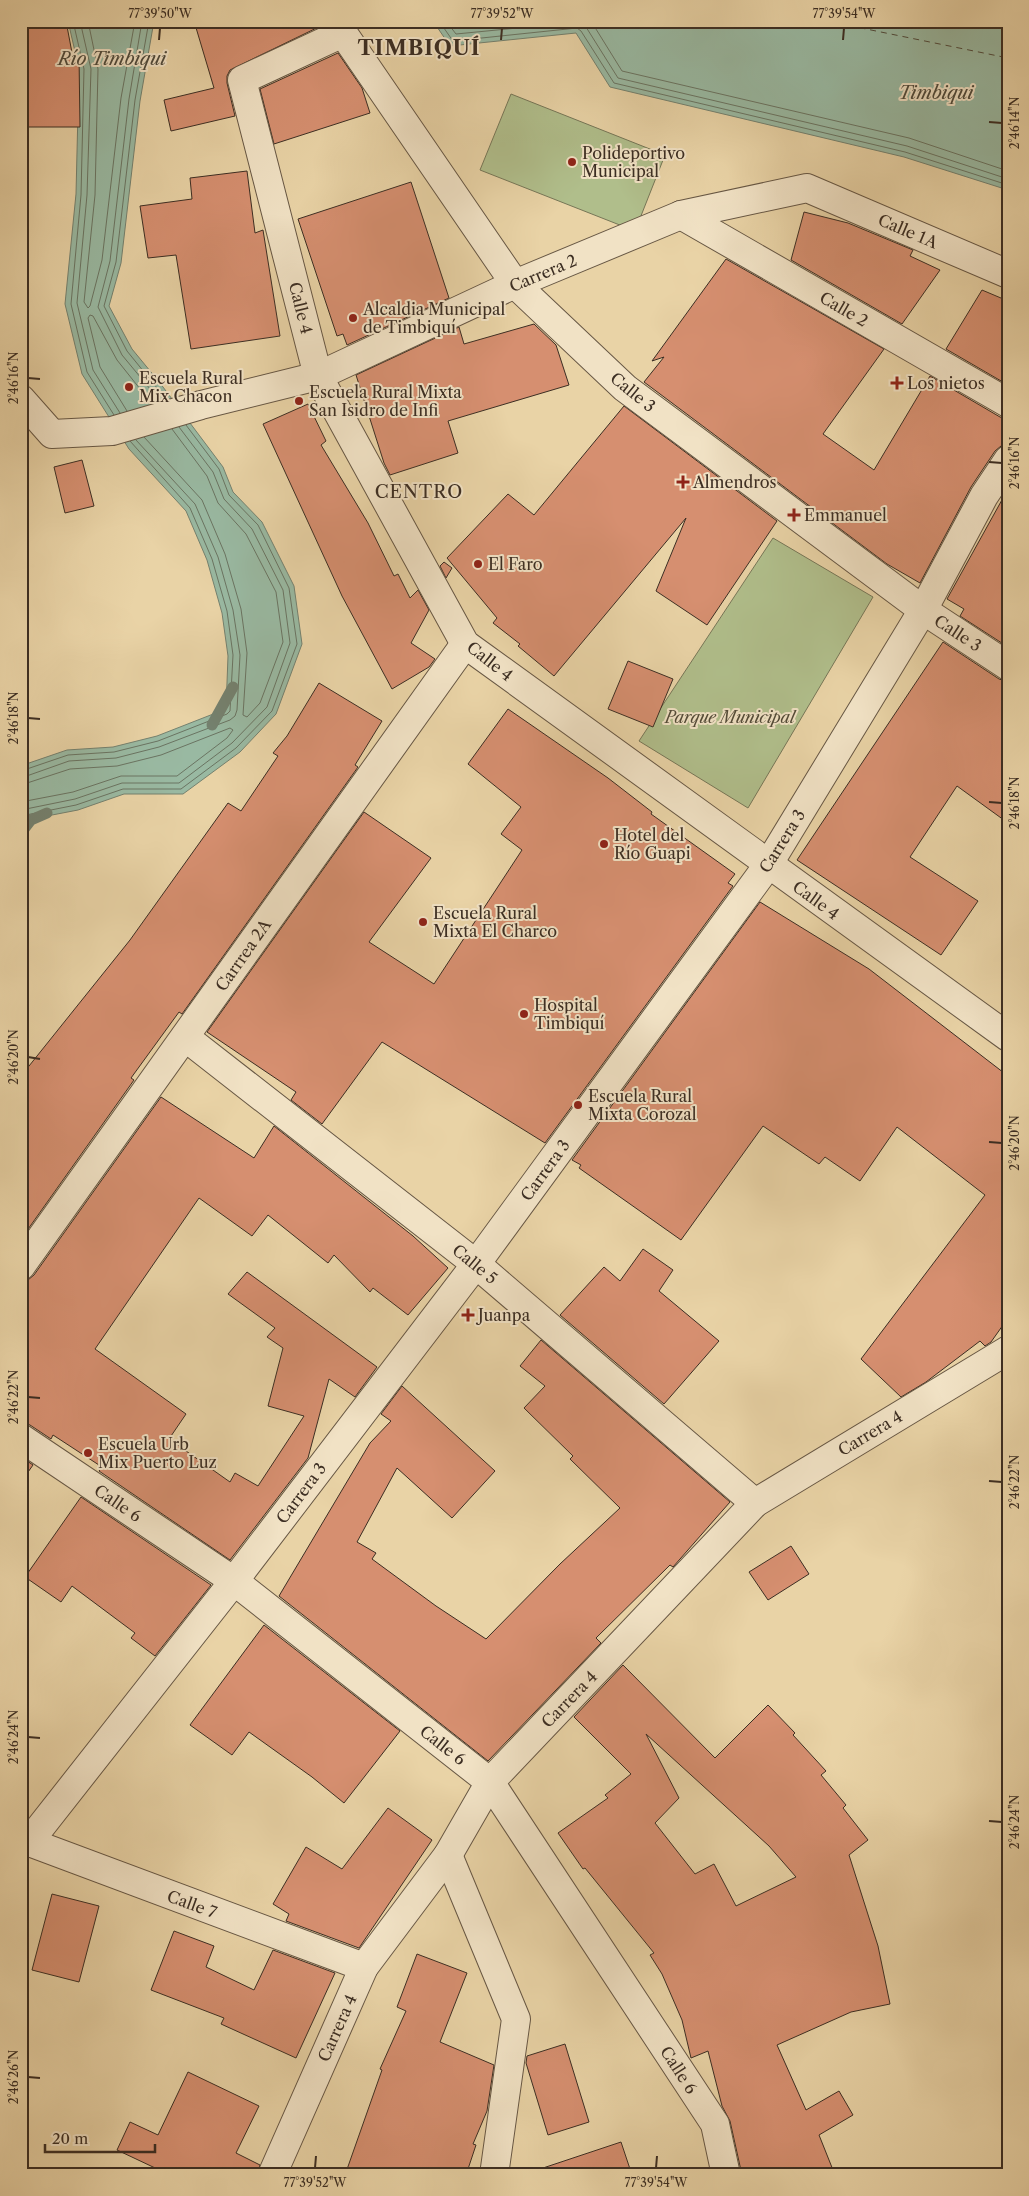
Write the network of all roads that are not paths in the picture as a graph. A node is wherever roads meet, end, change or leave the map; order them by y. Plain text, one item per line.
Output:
1 (343, 34) joint
2 (808, 188) joint
3 (681, 215) junction
4 (1008, 274) edge
5 (515, 284) junction
6 (318, 376) junction
7 (21, 399) edge
8 (1008, 403) edge
9 (1008, 460) edge
10 (923, 610) junction
11 (465, 644) junction
12 (1008, 666) edge
13 (768, 865) junction
14 (185, 1037) junction
15 (1008, 1038) edge
16 (476, 1264) junction
17 (21, 1266) edge
18 (1008, 1350) edge
19 (21, 1438) edge
20 (755, 1503) junction
21 (234, 1581) junction
22 (490, 1782) junction
23 (25, 1841) edge
24 (448, 1855) junction
25 (364, 1968) junction
26 (272, 2175) edge
27 (494, 2175) edge
28 (726, 2175) edge

1 - 5 street, Calle 3
1 - 6 street, Calle 4
2 - 3 street, Carrera 2
2 - 4 street, Calle 1A
3 - 5 street, Carrera 2
3 - 8 street, Calle 2
5 - 6 street, Carrera 2
5 - 10 street, Calle 3
6 - 7 street, Carrera 2
6 - 11 street, Calle 4
9 - 10 street, Carrera 3
10 - 12 street, Calle 3
10 - 13 street, Carrera 3
11 - 13 street, Calle 4
11 - 14 street, Carrrea 2A
13 - 15 street, Calle 4
13 - 16 street, Carrera 3
14 - 16 street, Calle 5
14 - 17 street, Carrrea 2A
16 - 20 street, Calle 5
16 - 21 street, Carrera 3
18 - 20 street, Carrera 4
19 - 21 street, Calle 6
20 - 22 street, Carrera 4
21 - 22 street, Calle 6
21 - 23 street, Carrera 3
22 - 24 street, Carrera 4
22 - 28 street, Calle 6
23 - 25 street, Calle 7
24 - 25 street, Carrera 4
24 - 27 street
25 - 26 street, Carrera 4

